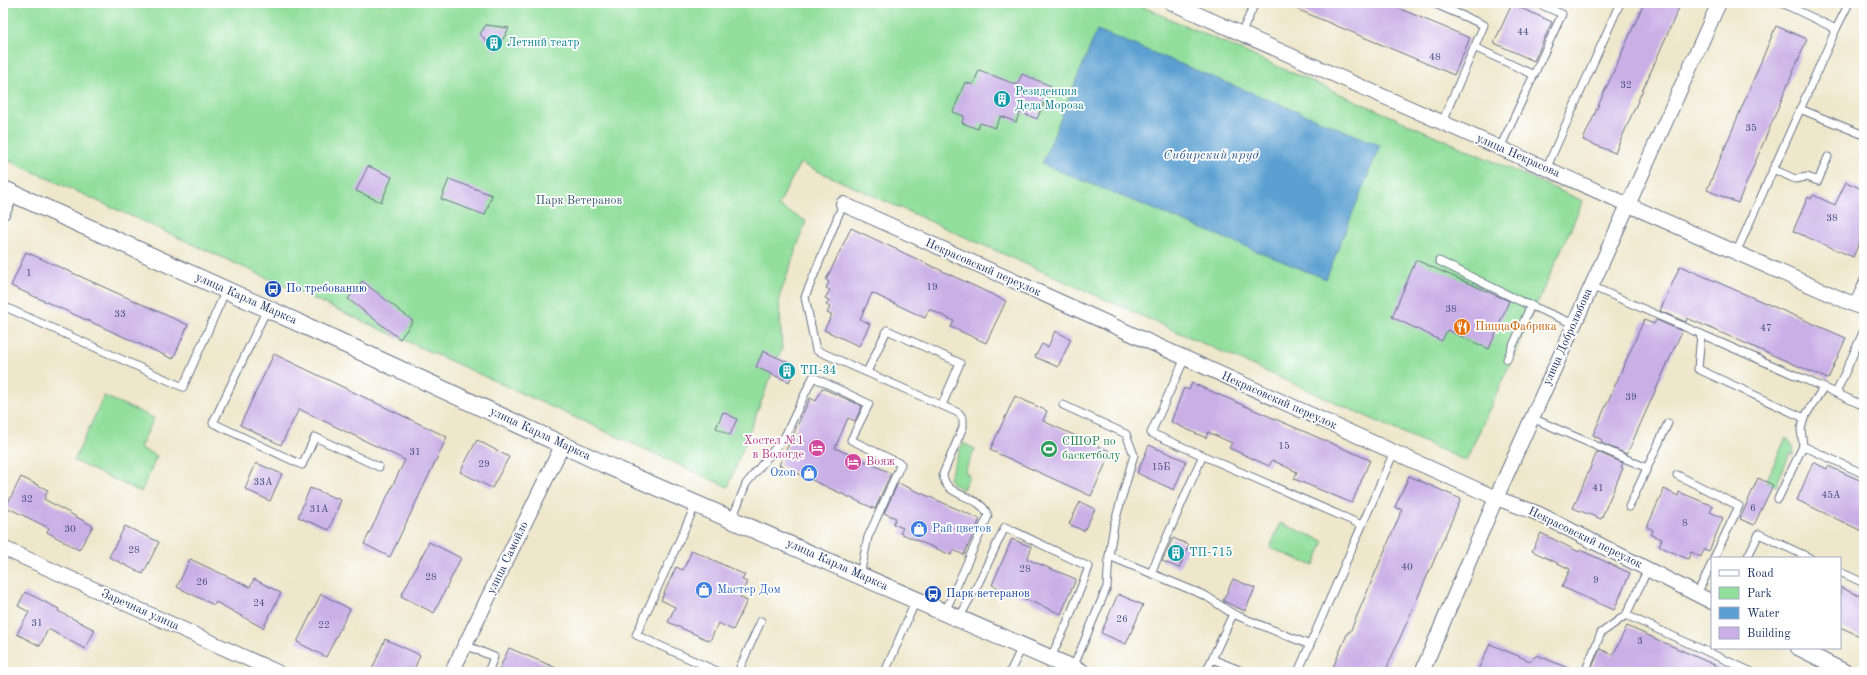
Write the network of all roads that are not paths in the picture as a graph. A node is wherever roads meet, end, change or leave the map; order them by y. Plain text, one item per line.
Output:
1 (1172, 3) edge
2 (1255, 3) edge
3 (1433, 3) edge
4 (1537, 3) edge
5 (1620, 3) edge
6 (1719, 3) edge
7 (1782, 3) edge
8 (1849, 3) edge
9 (1836, 28) junction
10 (1241, 34) junction
11 (1474, 47) junction
12 (1534, 75) junction
13 (1800, 109) junction
14 (1442, 122) junction
15 (1864, 135) edge
16 (1500, 148) junction
17 (1828, 157) dead end
18 (1546, 169) junction
19 (1773, 169) junction
20 (7, 191) edge
21 (843, 204) joint
22 (1628, 205) junction
23 (3, 212) edge
24 (1736, 253) junction
25 (1439, 260) dead end
26 (1864, 280) edge
27 (1591, 286) junction
28 (226, 290) junction
29 (1531, 305) junction
30 (3, 306) edge
31 (1858, 306) edge
32 (267, 309) junction
33 (1574, 324) junction
34 (1864, 330) edge
35 (1701, 334) junction
36 (1184, 358) junction
37 (1507, 359) dead end
38 (867, 372) junction
39 (1823, 388) junction
40 (1836, 393) junction
41 (942, 405) junction
42 (1063, 405) dead end
43 (1864, 406) edge
44 (1532, 418) junction
45 (1804, 418) junction
46 (1668, 423) dead end
47 (563, 444) junction
48 (1803, 446) junction
49 (1394, 452) junction
50 (1202, 455) junction
51 (379, 467) dead end
52 (1647, 468) junction
53 (1864, 474) edge
54 (1677, 475) dead end
55 (1496, 498) junction
56 (1778, 499) dead end
57 (696, 504) junction
58 (1629, 507) dead end
59 (732, 519) junction
60 (1362, 525) junction
61 (3, 548) edge
62 (1109, 556) junction
63 (1714, 557) edge
64 (1748, 557) edge
65 (1808, 557) edge
66 (1711, 564) edge
67 (1648, 569) junction
68 (1841, 572) edge
69 (1151, 573) junction
70 (860, 575) junction
71 (1864, 583) edge
72 (1697, 594) junction
73 (916, 600) junction
74 (1711, 601) edge
75 (1233, 614) junction
76 (1626, 615) junction
77 (952, 616) junction
78 (761, 621) dead end
79 (465, 644) junction
80 (1310, 645) junction
81 (1022, 647) junction
82 (1799, 649) edge
83 (1050, 659) junction
84 (1212, 659) junction
85 (1826, 668) edge
86 (1077, 670) edge
87 (277, 672) edge
88 (452, 672) edge
89 (488, 672) edge
90 (719, 672) edge
91 (738, 672) edge
92 (885, 672) edge
93 (1010, 672) edge
94 (1206, 672) edge
95 (1244, 672) edge
96 (1298, 672) edge
97 (1422, 672) edge
98 (1585, 672) edge
99 (1752, 672) edge
100 (1846, 672) edge

1 - 10 street, улица Некрасова
2 - 10 lane
3 - 11 lane
4 - 12 lane
5 - 18 lane
6 - 22 street, улица Добролюбова
7 - 9 lane
8 - 9 lane
9 - 13 lane
10 - 14 street, улица Некрасова
11 - 12 lane
11 - 14 lane
12 - 16 lane
13 - 15 lane
13 - 19 lane
14 - 16 street, улица Некрасова
16 - 18 street, улица Некрасова
17 - 19 lane
18 - 22 street, улица Некрасова
19 - 24 lane
20 - 23 street
20 - 28 street, улица Карла Маркса
21 - 36 street, Некрасовский переулок
21 - 38 lane
22 - 24 street, улица Некрасова
22 - 27 street, улица Добролюбова
24 - 31 street, улица Некрасова
25 - 29 lane
26 - 31 lane
27 - 33 street, улица Добролюбова
27 - 35 lane
28 - 30 lane
28 - 32 street, улица Карла Маркса
29 - 33 lane
29 - 37 lane
32 - 47 street, улица Карла Маркса
32 - 51 lane
33 - 44 street, улица Добролюбова
34 - 40 lane
35 - 39 lane
35 - 45 lane
36 - 49 street, Некрасовский переулок
36 - 50 lane
38 - 41 lane
38 - 41 lane
39 - 40 lane
39 - 45 lane
40 - 43 lane
41 - 77 lane
42 - 62 lane
44 - 52 lane
44 - 55 street, улица Добролюбова
45 - 48 lane
46 - 52 lane
47 - 57 street, улица Карла Маркса
47 - 79 street, улица Самойло
48 - 53 lane
48 - 56 lane
49 - 55 street, Некрасовский переулок
49 - 60 lane
50 - 60 lane
50 - 69 lane
52 - 58 lane
54 - 63 lane
55 - 67 street, Некрасовский переулок
55 - 97 street, улица Добролюбова
57 - 59 street, улица Карла Маркса
57 - 90 lane
59 - 70 street, улица Карла Маркса
59 - 70 lane
60 - 80 lane
61 - 87 street, Заречная улица
62 - 69 lane
62 - 86 lane
64 - 65 lane
66 - 72 lane
67 - 72 street, Некрасовский переулок
67 - 76 lane
68 - 71 lane
69 - 75 lane
70 - 73 street, улица Карла Маркса
72 - 74 street, Некрасовский переулок
73 - 77 street, улица Карла Маркса
73 - 92 lane
75 - 80 lane
75 - 84 lane
76 - 98 lane
76 - 99 lane
77 - 81 street, улица Карла Маркса
77 - 83 lane
78 - 91 lane
79 - 88 street, улица Самойло
79 - 89 lane
80 - 96 lane
81 - 83 street, улица Карла Маркса
81 - 93 lane
82 - 85 street
83 - 86 street, улица Карла Маркса
84 - 94 lane
84 - 95 lane
85 - 100 street

